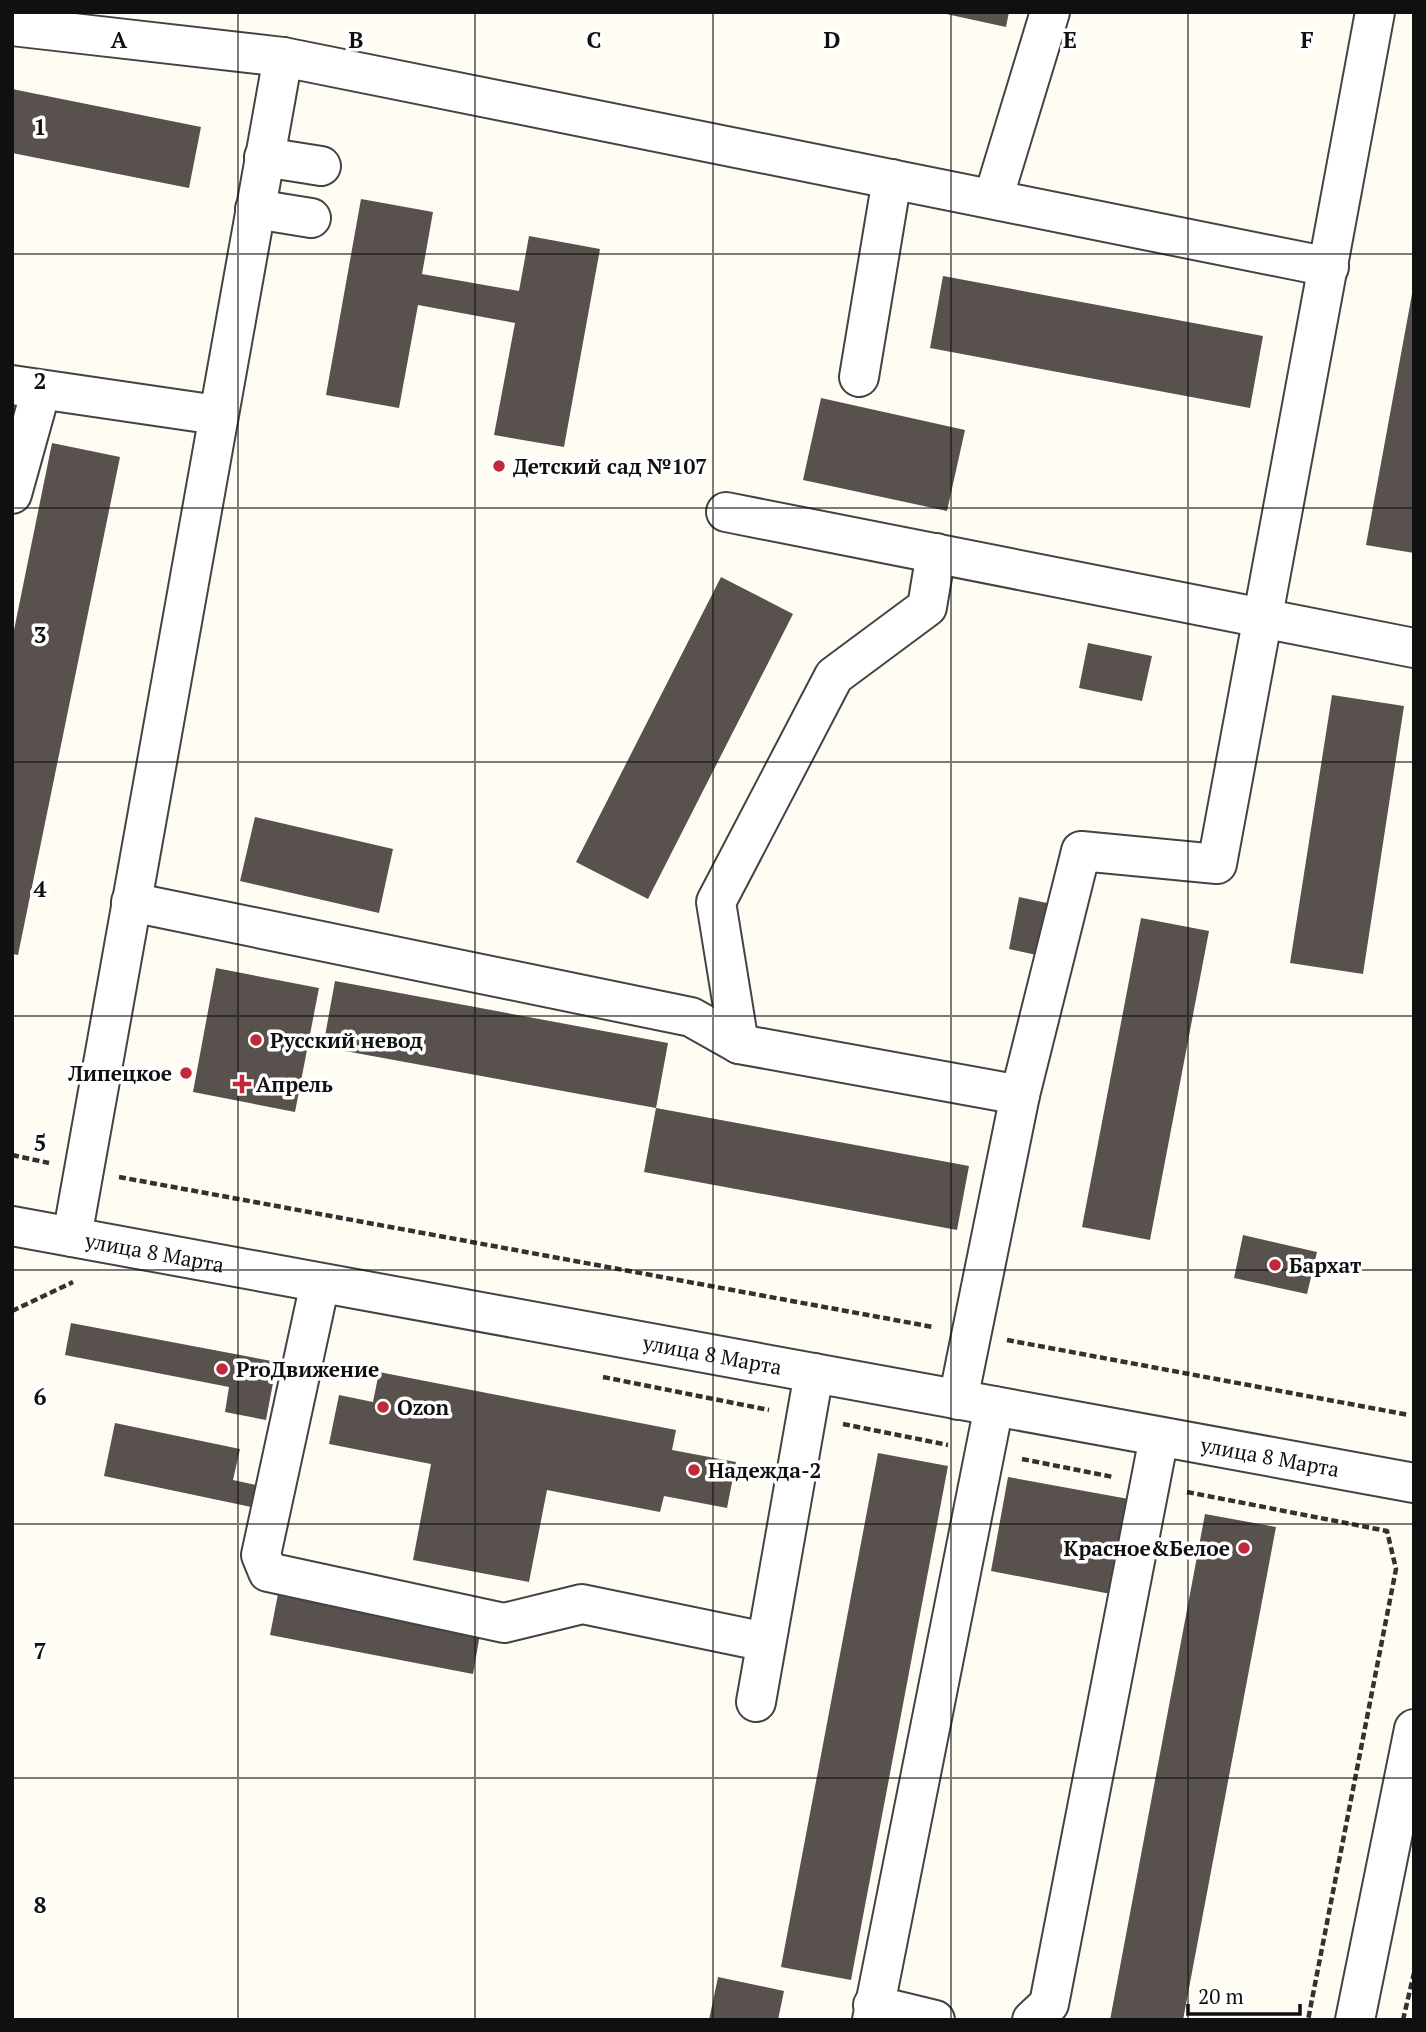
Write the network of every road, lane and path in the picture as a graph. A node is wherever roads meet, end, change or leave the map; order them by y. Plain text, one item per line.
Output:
1 (1050, 12) edge
2 (1375, 12) edge
3 (12, 26) edge
4 (283, 57) junction
5 (264, 157) junction
6 (321, 166) dead end
7 (892, 179) junction
8 (993, 199) junction
9 (255, 209) junction
10 (311, 218) dead end
11 (1329, 267) junction
12 (859, 377) dead end
13 (27, 387) edge
14 (217, 415) junction
15 (12, 494) edge
16 (726, 512) dead end
17 (936, 553) junction
18 (1265, 618) junction
19 (1414, 648) edge
20 (131, 902) junction
21 (739, 1044) junction
22 (1020, 1094) junction
23 (12, 1155) edge
24 (84, 1170) junction
25 (12, 1226) edge
26 (72, 1237) junction
27 (73, 1282) dead end
28 (320, 1283) junction
29 (12, 1311) edge
30 (971, 1334) junction
31 (814, 1373) junction
32 (976, 1403) junction
33 (1409, 1415) dead end
34 (1159, 1437) junction
35 (1414, 1483) edge
36 (766, 1642) junction
37 (756, 1702) dead end
38 (1414, 1729) edge
39 (1414, 1973) edge
40 (872, 2012) edge
41 (934, 2020) edge
42 (1032, 2020) edge
43 (1355, 2020) edge
44 (1403, 2020) edge

1 - 8 street
2 - 11 street
3 - 4 street
4 - 5 street
4 - 7 street
5 - 6 street
5 - 9 street
7 - 8 street
7 - 12 street
8 - 11 street
9 - 10 street
9 - 14 street
11 - 18 street
13 - 14 street
13 - 15 street
14 - 20 street
16 - 17 street
17 - 18 street
17 - 21 street
18 - 19 street
18 - 22 street
20 - 21 street
20 - 24 street
21 - 22 street
22 - 30 street
23 - 24 path
24 - 26 street
24 - 30 path
25 - 26 street, улица 8 Марта
26 - 28 street, улица 8 Марта
27 - 29 path
28 - 31 street, улица 8 Марта
28 - 36 street
30 - 32 street
30 - 33 path
31 - 32 street, улица 8 Марта
31 - 36 street
32 - 34 street, улица 8 Марта
32 - 40 street
34 - 35 street, улица 8 Марта
34 - 42 street
36 - 37 street
38 - 43 street
39 - 44 path
40 - 41 street

